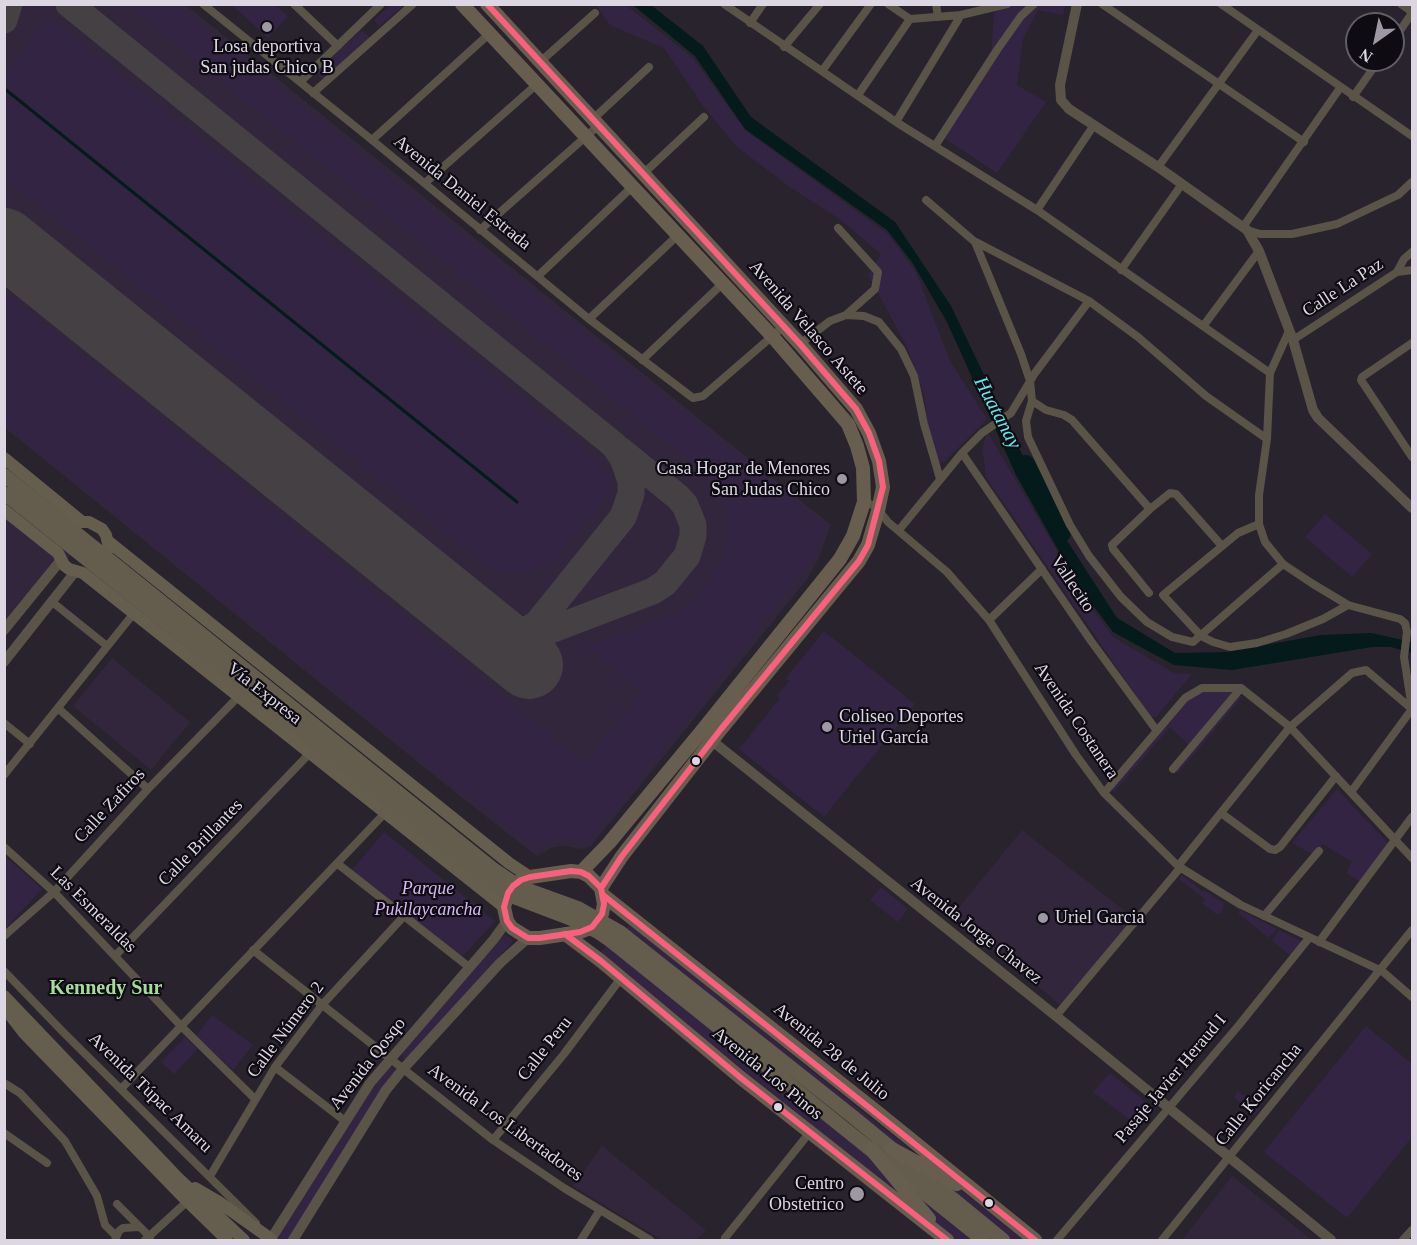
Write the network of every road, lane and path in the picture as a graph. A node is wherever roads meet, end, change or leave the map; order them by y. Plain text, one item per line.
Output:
1 (203, 4) edge
2 (218, 4) edge
3 (381, 4) edge
4 (413, 4) edge
5 (462, 4) edge
6 (724, 4) edge
7 (763, 4) edge
8 (820, 4) edge
9 (871, 4) edge
10 (888, 4) edge
11 (936, 4) edge
12 (1007, 4) edge
13 (1034, 4) edge
14 (1077, 4) edge
15 (1102, 4) edge
16 (1221, 4) edge
17 (1401, 4) edge
18 (297, 5) edge
19 (490, 6) edge
20 (978, 8) edge
21 (211, 12) junction
22 (595, 13) dead end
23 (1413, 13) edge
24 (961, 15) junction
25 (938, 17) junction
26 (910, 19) junction
27 (750, 23) junction
28 (1258, 30) junction
29 (489, 34) junction
30 (338, 46) junction
31 (784, 47) junction
32 (540, 62) junction
33 (649, 67) dead end
34 (822, 71) junction
35 (1371, 72) edge
36 (300, 82) junction
37 (1220, 84) junction
38 (536, 85) junction
39 (1340, 88) junction
40 (313, 93) junction
41 (858, 95) junction
42 (1353, 97) junction
43 (704, 117) dead end
44 (596, 122) junction
45 (896, 122) junction
46 (1094, 125) junction
47 (1413, 136) edge
48 (585, 137) junction
49 (372, 140) junction
50 (1304, 142) junction
51 (935, 146) junction
52 (1158, 167) junction
53 (644, 173) junction
54 (1413, 182) edge
55 (425, 183) junction
56 (1182, 184) junction
57 (632, 187) junction
58 (926, 200) dead end
59 (1037, 210) junction
60 (838, 228) dead end
61 (1245, 229) junction
62 (480, 230) junction
63 (677, 236) junction
64 (975, 242) junction
65 (1259, 251) junction
66 (1413, 252) edge
67 (1120, 270) junction
68 (1413, 270) edge
69 (1396, 272) junction
70 (538, 276) junction
71 (722, 284) junction
72 (1089, 301) junction
73 (846, 315) junction
74 (589, 319) junction
75 (1204, 325) junction
76 (784, 326) junction
77 (1291, 335) junction
78 (772, 336) junction
79 (1413, 343) edge
80 (800, 344) junction
81 (642, 360) junction
82 (1270, 373) junction
83 (1030, 381) junction
84 (1032, 401) junction
85 (1267, 439) junction
86 (962, 453) junction
87 (1413, 457) edge
88 (4, 458) edge
89 (4, 475) edge
90 (940, 479) junction
91 (4, 493) edge
92 (864, 502) junction
93 (1150, 508) junction
94 (1413, 508) edge
95 (4, 510) edge
96 (878, 511) junction
97 (81, 521) junction
98 (1258, 524) junction
99 (63, 531) junction
100 (899, 531) junction
101 (109, 542) junction
102 (1222, 546) junction
103 (59, 556) junction
104 (103, 563) junction
105 (1283, 564) junction
106 (1042, 569) junction
107 (79, 572) junction
108 (1149, 593) dead end
109 (51, 601) junction
110 (1348, 605) junction
111 (134, 614) junction
112 (989, 620) junction
113 (4, 630) edge
114 (1201, 636) junction
115 (107, 646) junction
116 (4, 662) edge
117 (1241, 688) junction
118 (239, 696) junction
119 (58, 709) junction
120 (1412, 709) edge
121 (4, 723) edge
122 (1290, 727) junction
123 (1157, 731) junction
124 (707, 736) junction
125 (30, 744) junction
126 (310, 753) junction
127 (1173, 769) dead end
128 (4, 775) edge
129 (1336, 776) junction
130 (148, 789) junction
131 (1351, 792) junction
132 (1104, 793) junction
133 (385, 813) junction
134 (1221, 813) junction
135 (1413, 817) edge
136 (1394, 840) junction
137 (4, 847) edge
138 (1319, 851) dead end
139 (1413, 858) edge
140 (338, 864) junction
141 (1179, 867) junction
142 (581, 872) junction
143 (490, 874) joint
144 (530, 877) junction
145 (602, 891) junction
146 (54, 892) junction
147 (505, 914) junction
148 (404, 916) junction
149 (1264, 916) junction
150 (1413, 930) edge
151 (565, 934) junction
152 (4, 936) edge
153 (616, 937) junction
154 (528, 938) junction
155 (1309, 938) junction
156 (1319, 942) junction
157 (253, 950) junction
158 (116, 956) junction
159 (469, 967) junction
160 (1382, 970) junction
161 (4, 971) edge
162 (621, 978) junction
163 (4, 985) edge
164 (4, 996) edge
165 (1413, 997) edge
166 (322, 1005) junction
167 (4, 1007) edge
168 (4, 1013) edge
169 (1056, 1016) junction
170 (181, 1026) junction
171 (24, 1033) junction
172 (45, 1038) junction
173 (390, 1059) junction
174 (275, 1067) junction
175 (403, 1069) junction
176 (4, 1083) edge
177 (121, 1089) junction
178 (255, 1099) junction
179 (1168, 1108) junction
180 (345, 1121) junction
181 (810, 1132) junction
182 (4, 1133) edge
183 (493, 1140) junction
184 (871, 1149) junction
185 (892, 1149) junction
186 (1229, 1157) junction
187 (46, 1163) dead end
188 (210, 1176) junction
189 (194, 1196) junction
190 (980, 1196) junction
191 (117, 1204) dead end
192 (600, 1210) junction
193 (1008, 1219) junction
194 (139, 1227) junction
195 (1413, 1230) edge
196 (115, 1238) edge
197 (147, 1238) edge
198 (725, 1238) dead end
199 (227, 1240) edge
200 (243, 1240) edge
201 (272, 1240) edge
202 (293, 1240) edge
203 (581, 1240) edge
204 (650, 1240) edge
205 (946, 1240) edge
206 (983, 1240) edge
207 (1003, 1240) edge
208 (1027, 1240) edge
209 (1035, 1240) edge
210 (1057, 1240) edge
211 (1162, 1240) edge
212 (1331, 1240) edge
213 (1403, 1240) edge

1 - 21 street, Avenida Daniel Estrada
2 - 21 street
3 - 30 street
4 - 40 street
5 - 29 highway, Avenida Velasco Astete
6 - 27 street
7 - 27 street
8 - 31 street
9 - 34 street
10 - 26 street
11 - 25 street
12 - 20 street
13 - 51 street
14 - 46 street
15 - 37 street
16 - 28 street
17 - 23 street
18 - 30 street
19 - 32 highway, Avenida Velasco Astete
20 - 24 street
21 - 36 street, Avenida Daniel Estrada
22 - 32 street
24 - 25 street
24 - 45 street
25 - 26 street
26 - 41 street
27 - 31 street
28 - 37 street
28 - 39 street
29 - 38 highway, Avenida Velasco Astete
29 - 49 street
30 - 36 street
31 - 34 street
32 - 44 highway, Avenida Velasco Astete
33 - 44 street
34 - 41 street
35 - 42 street
36 - 40 street, Avenida Daniel Estrada
37 - 50 street
37 - 52 street
38 - 48 highway, Avenida Velasco Astete
38 - 55 street
39 - 42 street
39 - 50 street
40 - 49 street, Avenida Daniel Estrada
41 - 45 street
42 - 47 street
43 - 53 street
44 - 48 street
44 - 53 highway, Avenida Velasco Astete
45 - 51 street
46 - 52 street
46 - 59 street
48 - 57 highway, Avenida Velasco Astete
48 - 62 street
49 - 55 street, Avenida Daniel Estrada
50 - 61 street
51 - 59 street
52 - 56 street
53 - 76 highway, Avenida Velasco Astete
54 - 61 street
55 - 62 street, Avenida Daniel Estrada
56 - 61 street
56 - 67 street
57 - 63 highway, Avenida Velasco Astete
57 - 70 street
58 - 64 street
59 - 67 street
60 - 73 street
61 - 65 street
62 - 70 street, Avenida Daniel Estrada
63 - 71 highway, Avenida Velasco Astete
63 - 74 street
64 - 72 street
64 - 83 street
65 - 75 street
65 - 77 street
66 - 69 street
67 - 75 street
68 - 69 street, Calle La Paz
69 - 77 street, Calle La Paz
70 - 74 street, Avenida Daniel Estrada
71 - 78 highway, Avenida Velasco Astete
71 - 81 street
72 - 83 street
72 - 85 street
73 - 80 street
73 - 90 street
74 - 81 street, Avenida Daniel Estrada
75 - 82 street
76 - 78 street
76 - 80 highway, Avenida Velasco Astete
77 - 82 street
77 - 94 street
78 - 81 street, Avenida Daniel Estrada
78 - 92 highway, Avenida Velasco Astete
79 - 87 street
80 - 96 highway, Avenida Velasco Astete
82 - 85 street
83 - 84 street
83 - 86 street
84 - 93 street
84 - 114 street
85 - 98 street
86 - 90 street
86 - 106 street, Vallecito
88 - 97 main road
89 - 99 main road, Vía Expresa
90 - 100 street
91 - 99 main road, Vía Expresa
92 - 96 street, Avenida Costanera
92 - 124 highway, Avenida Velasco Astete
93 - 102 street
93 - 108 street
95 - 103 main road, Vía Expresa
96 - 100 street, Avenida Costanera
96 - 124 highway, Avenida Velasco Astete
97 - 99 main road
97 - 101 main road, Vía Expresa
98 - 102 street
98 - 105 street
99 - 103 main road
99 - 104 main road, Vía Expresa
100 - 112 street, Avenida Costanera
101 - 104 main road
101 - 144 main road, Vía Expresa
102 - 114 street
103 - 107 main road, Vía Expresa
103 - 113 street
104 - 107 main road
104 - 143 main road, Vía Expresa
105 - 110 street
105 - 114 street
106 - 112 street
106 - 123 street, Vallecito
107 - 109 street
107 - 111 main road, Vía Expresa
109 - 115 street
109 - 116 street
110 - 114 street
110 - 120 street
111 - 115 street
111 - 118 main road, Vía Expresa
112 - 132 street, Avenida Costanera
115 - 119 street
117 - 122 street
117 - 123 street
117 - 127 street
118 - 126 main road, Vía Expresa
118 - 130 street, Calle Zafiros
119 - 125 street
119 - 130 street
120 - 122 street
120 - 131 street
121 - 125 street
122 - 129 street
122 - 134 street
123 - 132 street
124 - 142 highway, Avenida Velasco Astete
124 - 145 highway, Avenida Velasco Astete
124 - 169 street, Avenida Jorge Chavez
125 - 128 street
126 - 133 main road, Vía Expresa
126 - 158 street, Calle Brillantes
129 - 131 street
129 - 134 street
130 - 146 street, Calle Zafiros
131 - 136 street
132 - 141 street, Avenida Costanera
133 - 140 street
133 - 147 main road, Vía Expresa
134 - 141 street
135 - 136 street
136 - 139 street
136 - 156 street
137 - 146 street, Las Esmeraldas
138 - 149 street
140 - 148 street
140 - 157 street
141 - 149 street, Avenida Costanera
141 - 169 street
142 - 144 highway
142 - 145 highway
143 - 153 main road, Avenida 28 de Julio, bridge
144 - 147 highway
145 - 151 highway
145 - 190 highway, Avenida 28 de Julio
146 - 152 street, Calle Zafiros
146 - 158 street, Las Esmeraldas
147 - 154 highway
147 - 159 street, Avenida Qosqo
148 - 159 street
148 - 166 street, Calle Número 2
149 - 155 street, Avenida Costanera
150 - 160 street, Calle Koricancha
151 - 154 highway
151 - 162 highway, Avenida Los Pinos
153 - 184 main road, Avenida 28 de Julio
153 - 185 main road, Avenida 28 de Julio
154 - 175 street, Avenida Qosqo
155 - 156 street, Avenida Costanera
155 - 179 street, Pasaje Javier Heraud I
156 - 160 street, Avenida Costanera
157 - 166 street, Avenida Los Libertadores
157 - 170 street
158 - 170 street, Las Esmeraldas
159 - 173 street, Avenida Qosqo
160 - 165 street, Avenida Costanera
160 - 186 street, Calle Koricancha
161 - 177 street, Avenida Túpac Amaru
162 - 181 highway, Avenida Los Pinos
162 - 183 street, Calle Peru
163 - 172 main road
164 - 172 main road, Avenida Túpac Amaru
166 - 173 street, Avenida Los Libertadores
166 - 174 street, Calle Número 2
167 - 171 main road
168 - 171 main road
169 - 179 street, Avenida Jorge Chavez
170 - 177 street
170 - 178 street, Las Esmeraldas
171 - 189 main road
172 - 189 main road, Avenida Túpac Amaru
173 - 175 street, Avenida Los Libertadores
173 - 180 street, Avenida Qosqo
174 - 178 street, Calle Número 2
174 - 180 street
175 - 183 street, Avenida Los Libertadores
175 - 202 street, Avenida Qosqo
176 - 196 street
177 - 188 street, Avenida Túpac Amaru
178 - 188 street, Calle Número 2
179 - 186 street, Avenida Jorge Chavez
179 - 210 street, Pasaje Javier Heraud I
180 - 201 street, Avenida Qosqo
181 - 198 street
181 - 205 highway, Avenida Los Pinos
182 - 187 street
183 - 192 street, Avenida Los Libertadores
184 - 205 highway
184 - 206 main road, Avenida 28 de Julio
185 - 190 highway
185 - 207 main road, Avenida 28 de Julio
186 - 211 street, Calle Koricancha
186 - 212 street, Avenida Jorge Chavez
188 - 201 street, Avenida Túpac Amaru
189 - 197 street
189 - 199 main road
189 - 200 main road
189 - 201 main road
190 - 193 highway, Avenida 28 de Julio
191 - 194 street
192 - 203 street
192 - 204 street, Avenida Los Libertadores
193 - 208 highway
193 - 209 highway, Avenida 28 de Julio
194 - 196 street
194 - 197 street
195 - 213 street

